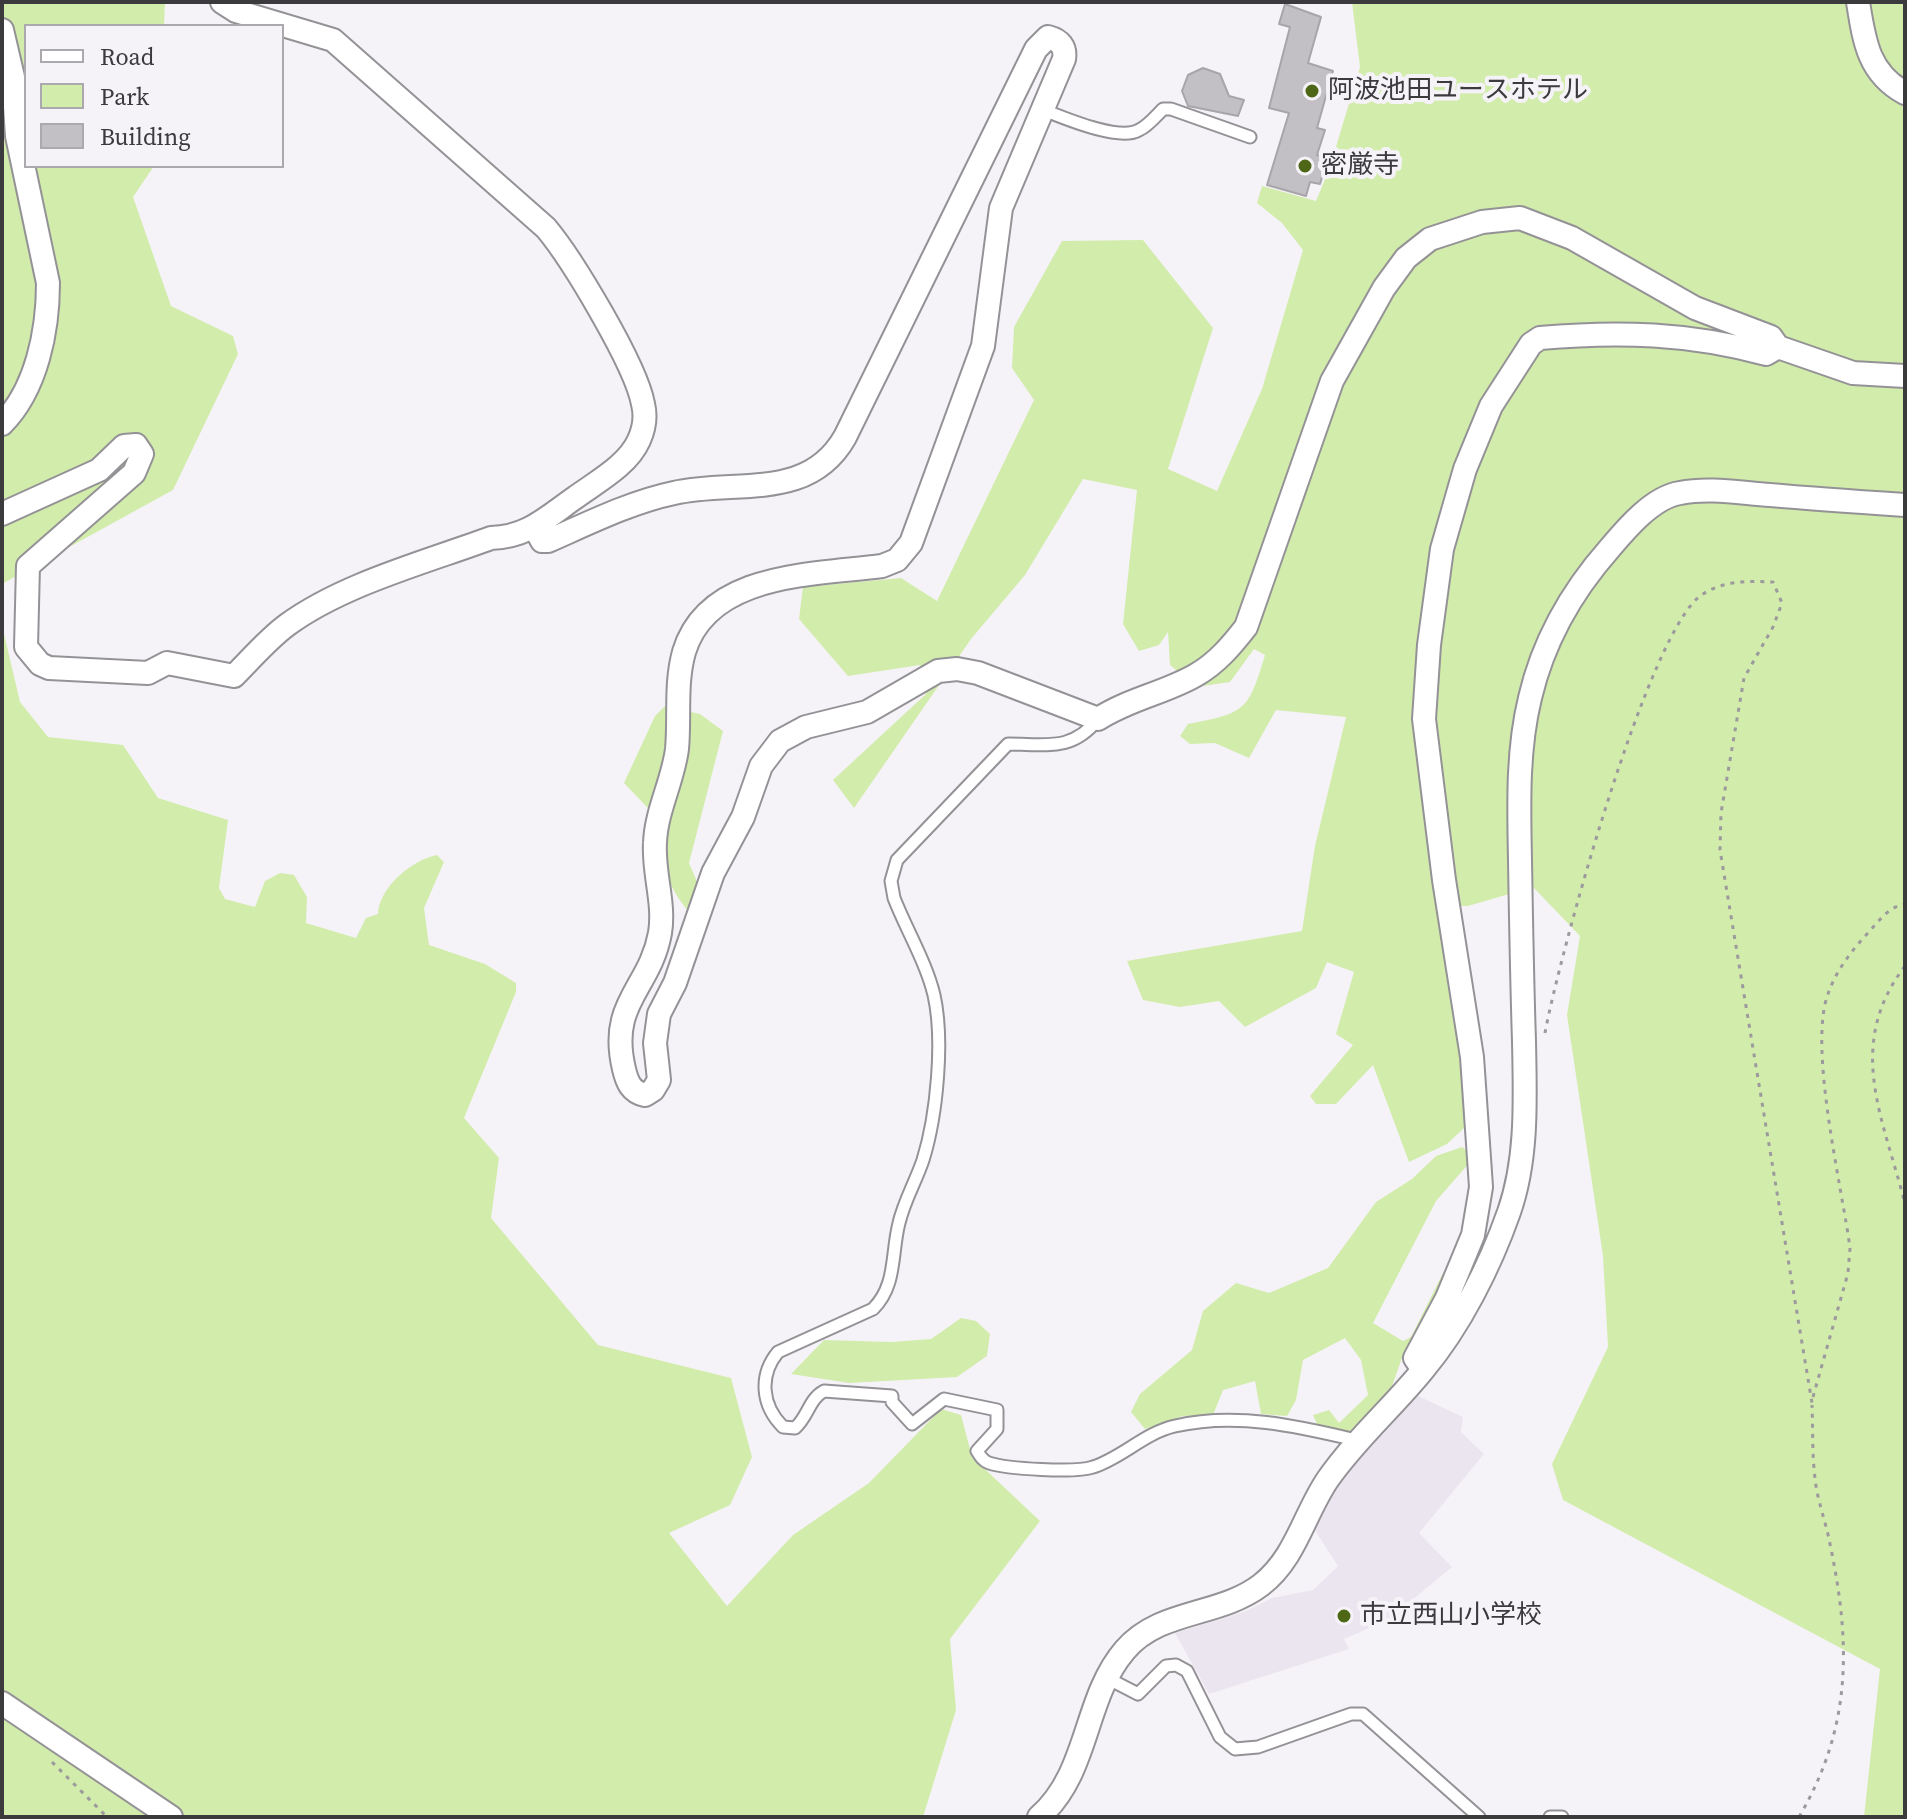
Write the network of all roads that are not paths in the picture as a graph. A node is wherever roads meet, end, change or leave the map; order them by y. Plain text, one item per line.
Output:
1 (222, 2) edge
2 (1858, 2) edge
3 (282, 24) edge
4 (284, 24) edge
5 (2, 30) edge
6 (1905, 93) edge
7 (1041, 109) junction
8 (1250, 137) dead end
9 (1778, 347) junction
10 (1905, 376) edge
11 (2, 424) edge
12 (1905, 505) edge
13 (2, 514) edge
14 (535, 528) junction
15 (1098, 719) junction
16 (1423, 1370) junction
17 (1356, 1440) junction
18 (1107, 1678) junction
19 (2, 1703) edge
20 (171, 1817) edge
21 (1039, 1817) edge
22 (1479, 1817) edge
23 (1550, 1817) edge
24 (1562, 1817) edge

1 - 3 street
2 - 6 street
4 - 14 street
5 - 11 street
7 - 8 lane
7 - 14 street
7 - 15 street
9 - 10 street
9 - 15 street
9 - 16 street
12 - 16 street
13 - 14 street
15 - 17 lane
16 - 17 street
17 - 18 street
18 - 21 street
18 - 22 lane
19 - 20 street
23 - 24 lane

